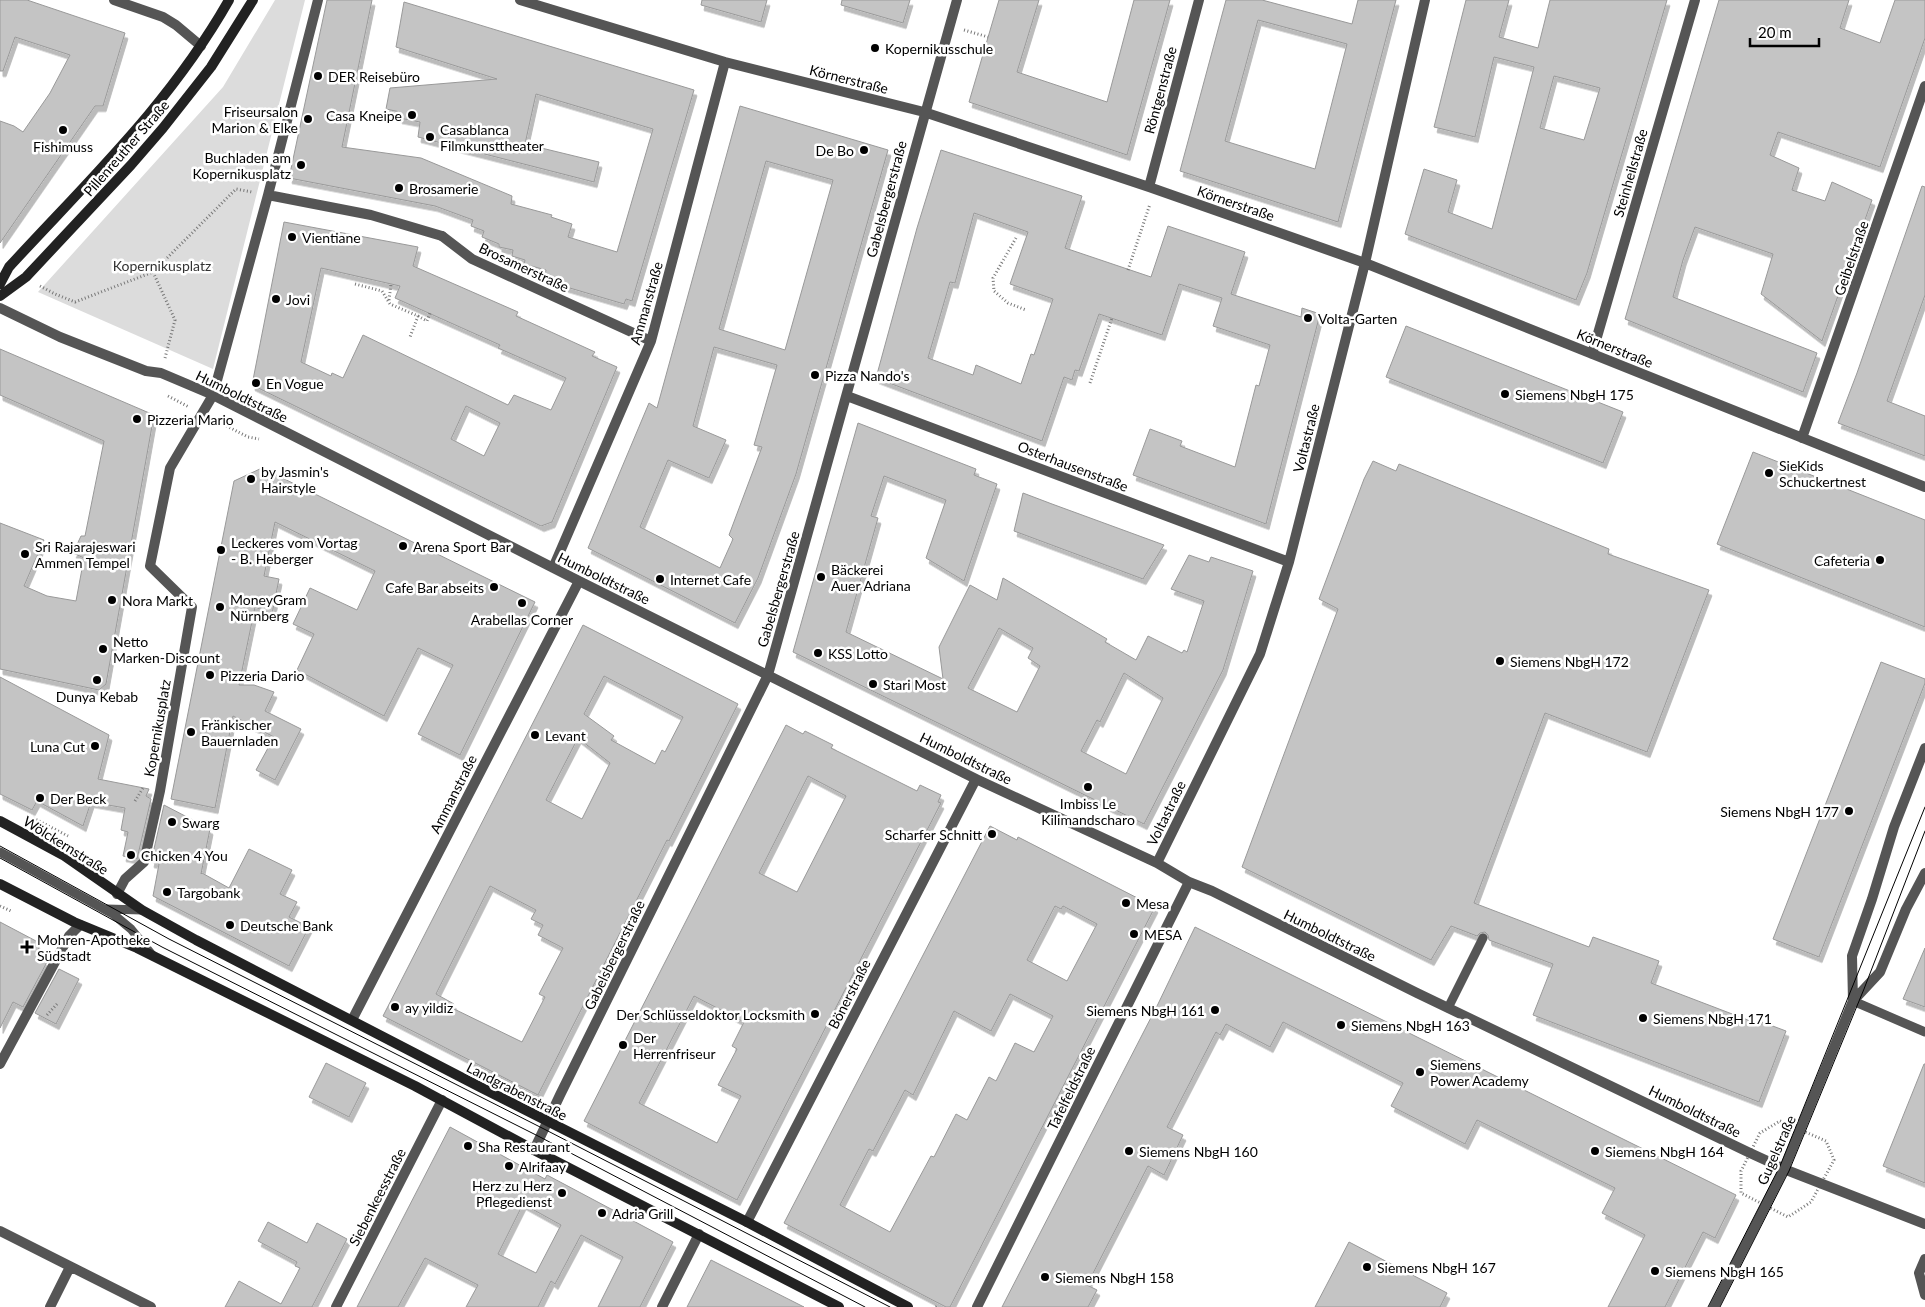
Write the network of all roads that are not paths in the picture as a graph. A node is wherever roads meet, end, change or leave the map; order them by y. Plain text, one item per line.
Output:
1 (114, 0) edge
2 (229, 0) edge
3 (253, 0) edge
4 (318, 0) edge
5 (520, 0) edge
6 (957, 0) edge
7 (1199, 0) edge
8 (1425, 0) edge
9 (1695, 0) edge
10 (201, 46) junction
11 (725, 62) junction
12 (1925, 86) edge
13 (924, 112) junction
14 (1152, 188) junction
15 (268, 195) junction
16 (1364, 263) junction
17 (0, 284) edge
18 (0, 296) edge
19 (0, 308) edge
20 (652, 341) junction
21 (1592, 354) junction
22 (213, 395) junction
23 (848, 396) junction
24 (1802, 438) junction
25 (1925, 487) edge
26 (1289, 562) junction
27 (553, 568) junction
28 (579, 581) junction
29 (768, 675) junction
30 (1925, 748) edge
31 (976, 779) junction
32 (0, 821) edge
33 (0, 852) edge
34 (1157, 863) junction
35 (1925, 872) edge
36 (1189, 882) junction
37 (0, 884) edge
38 (117, 894) junction
39 (104, 909) junction
40 (142, 910) junction
41 (80, 925) junction
42 (1483, 938) dead end
43 (154, 956) junction
44 (1853, 1001) junction
45 (1448, 1008) junction
46 (352, 1020) junction
47 (1925, 1032) edge
48 (0, 1064) edge
49 (442, 1100) junction
50 (547, 1122) junction
51 (534, 1150) junction
52 (1784, 1169) junction
53 (747, 1222) junction
54 (1925, 1224) edge
55 (0, 1231) edge
56 (699, 1234) junction
57 (1925, 1259) edge
58 (70, 1267) junction
59 (1925, 1295) edge
60 (50, 1307) edge
61 (151, 1307) edge
62 (336, 1307) edge
63 (662, 1307) edge
64 (839, 1307) edge
65 (908, 1307) edge
66 (977, 1307) edge
67 (1714, 1307) edge

1 - 10 street
2 - 10 main road, Pillenreuther Straße
3 - 18 main road, Pillenreuther Straße
4 - 15 street, Kopernikusplatz
5 - 11 street, Körnerstraße
6 - 13 street, Gabelsbergerstraße
7 - 14 street, Röntgenstraße
8 - 16 street, Voltastraße
9 - 21 street, Steinheilstraße
10 - 17 main road, Pillenreuther Straße
11 - 13 street, Körnerstraße
11 - 20 street, Ammanstraße
12 - 24 street, Geibelstraße
13 - 14 street, Körnerstraße
13 - 23 street, Gabelsbergerstraße
14 - 16 street, Körnerstraße
15 - 20 street, Brosamerstraße
15 - 22 street, Kopernikusplatz
16 - 21 street, Körnerstraße
16 - 26 street, Voltastraße
19 - 22 street, Humboldtstraße
20 - 27 street, Ammanstraße
21 - 24 street, Körnerstraße
22 - 27 street, Humboldtstraße
22 - 38 street, Kopernikusplatz
23 - 26 street, Osterhausenstraße
23 - 29 street, Gabelsbergerstraße
24 - 25 street, Körnerstraße
26 - 34 street, Voltastraße
27 - 28 street, Humboldtstraße
28 - 29 street, Humboldtstraße
28 - 46 street, Ammanstraße
29 - 31 street, Humboldtstraße
29 - 50 street, Gabelsbergerstraße
30 - 44 street, Gugelstraße
31 - 34 street, Humboldtstraße
31 - 53 street, Bönerstraße
32 - 38 main road, Wölckernstraße
33 - 39 lane
34 - 36 street, Humboldtstraße
35 - 44 street, Gugelstraße
36 - 45 street, Humboldtstraße
36 - 66 street, Tafelfeldstraße
37 - 41 main road
38 - 40 main road, Landgrabenstraße
39 - 40 lane
39 - 43 lane
40 - 46 main road, Landgrabenstraße
41 - 43 main road
41 - 48 street
42 - 45 lane
43 - 49 main road
44 - 47 lane
44 - 52 street, Gugelstraße
45 - 52 street, Humboldtstraße
46 - 50 main road, Landgrabenstraße
49 - 51 main road
49 - 62 street, Siebenkeesstraße
50 - 51 street, Gabelsbergerstraße
50 - 53 main road, Landgrabenstraße
51 - 56 main road
52 - 54 street, Humboldtstraße
52 - 67 street, Gugelstraße
53 - 65 main road, Landgrabenstraße
55 - 58 street
56 - 63 street
56 - 64 main road
57 - 59 street
58 - 60 street
58 - 61 street

